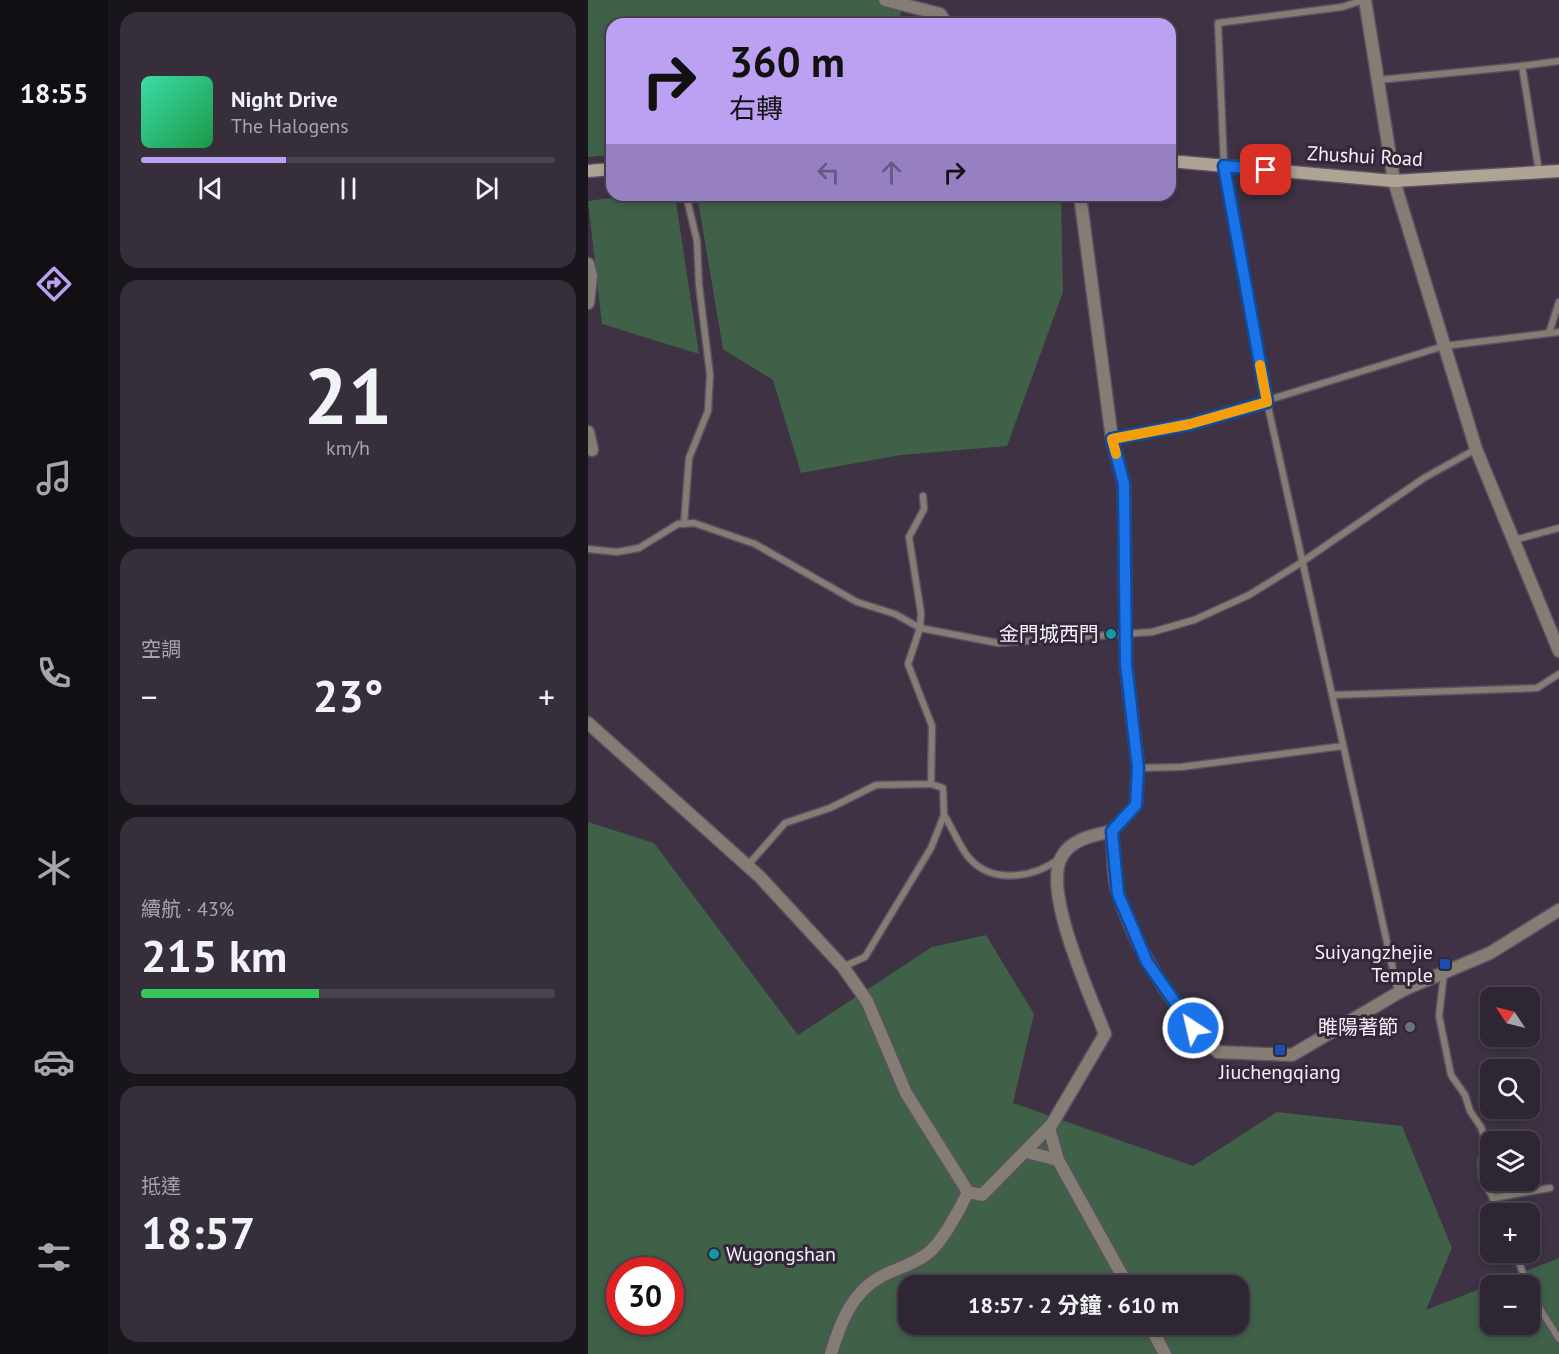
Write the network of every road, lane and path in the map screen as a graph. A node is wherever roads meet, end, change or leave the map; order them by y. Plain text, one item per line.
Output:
1 (885, 0) edge
2 (1365, 0) edge
3 (943, 18) edge
4 (1559, 61) edge
5 (1522, 66) junction
6 (1378, 80) junction
7 (1176, 162) edge
8 (1224, 166) junction
9 (606, 170) edge
10 (588, 171) edge
11 (1559, 171) edge
12 (1539, 172) junction
13 (1394, 181) junction
14 (687, 201) edge
15 (1081, 201) edge
16 (588, 264) edge
17 (1559, 302) edge
18 (588, 303) edge
19 (1559, 332) edge
20 (1549, 333) junction
21 (1444, 346) junction
22 (1267, 402) junction
23 (588, 432) edge
24 (1112, 439) junction
25 (1476, 449) junction
26 (592, 450) dead end
27 (923, 496) dead end
28 (684, 524) junction
29 (1559, 528) edge
30 (1514, 540) junction
31 (588, 549) edge
32 (1302, 562) junction
33 (1554, 623) edge
34 (920, 628) junction
35 (1127, 633) junction
36 (1559, 651) edge
37 (1559, 674) edge
38 (1333, 695) junction
39 (588, 723) edge
40 (1343, 746) junction
41 (1138, 768) junction
42 (931, 784) junction
43 (944, 815) junction
44 (1112, 831) junction
45 (1060, 858) junction
46 (748, 866) junction
47 (1559, 910) edge
48 (843, 967) junction
49 (1444, 972) junction
50 (1398, 993) junction
51 (1048, 1128) junction
52 (1027, 1152) junction
53 (1058, 1160) junction
54 (1550, 1188) dead end
55 (968, 1192) junction
56 (1493, 1198) junction
57 (1494, 1203) edge
58 (1122, 1275) edge
59 (1540, 1309) edge
60 (1155, 1335) edge
61 (1559, 1339) edge
62 (831, 1354) edge
63 (1165, 1354) edge

1 - 3 street
2 - 6 street
2 - 8 lane
4 - 5 lane
5 - 6 lane
5 - 12 lane
6 - 13 street
7 - 8 main road, Zhushui Road
8 - 13 main road, Zhushui Road
8 - 22 lane
9 - 10 main road
11 - 12 main road, Zhushui Road
12 - 13 main road, Zhushui Road
13 - 21 street
14 - 28 lane
15 - 24 street
16 - 18 street
17 - 20 lane
19 - 20 lane
20 - 21 lane
21 - 22 lane
21 - 25 street
22 - 24 lane
22 - 32 lane
23 - 26 street
24 - 35 street
25 - 30 street
25 - 32 lane
27 - 34 lane
28 - 31 lane
28 - 34 lane
29 - 30 lane
30 - 33 street
32 - 35 lane
32 - 38 lane
33 - 36 street
34 - 35 lane
34 - 42 lane
35 - 41 street
37 - 38 lane
38 - 40 lane
39 - 46 street
40 - 41 lane
40 - 50 lane
41 - 44 street
42 - 43 lane
42 - 46 lane
43 - 45 lane
43 - 48 lane
44 - 45 street
44 - 50 street
45 - 51 street
46 - 48 street
47 - 49 street
48 - 55 street
49 - 50 street
49 - 56 lane
51 - 52 street
51 - 53 street
52 - 53 street
52 - 55 street
53 - 58 street
54 - 56 lane
55 - 62 street
56 - 57 lane
59 - 61 lane
60 - 63 street

